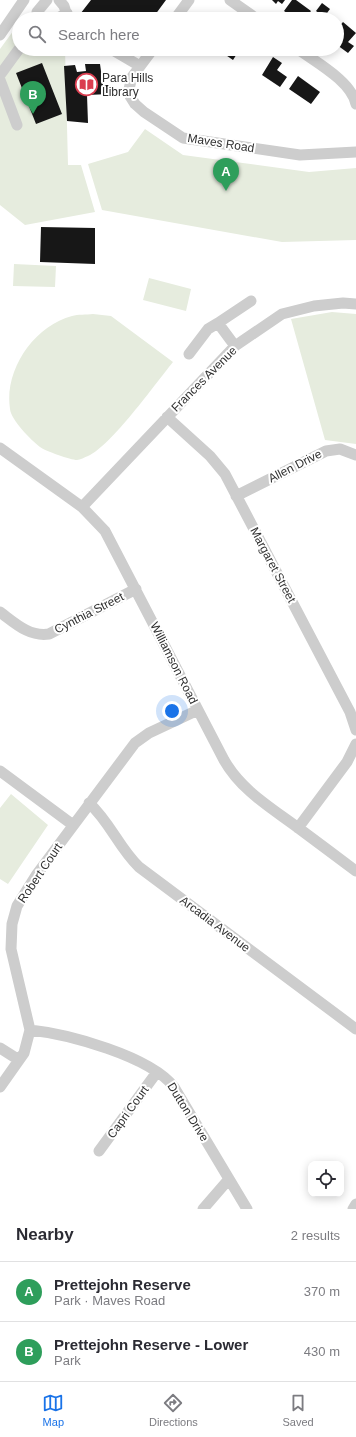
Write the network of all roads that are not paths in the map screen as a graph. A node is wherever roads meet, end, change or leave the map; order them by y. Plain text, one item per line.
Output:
1 (24, 0) edge
2 (47, 0) edge
3 (59, 0) edge
4 (189, 0) edge
5 (230, 0) edge
6 (16, 12) edge
7 (38, 12) edge
8 (66, 12) edge
9 (180, 12) edge
10 (247, 12) edge
11 (12, 18) edge
12 (0, 35) edge
13 (14, 56) edge
14 (123, 56) edge
15 (148, 56) edge
16 (307, 56) edge
17 (140, 66) junction
18 (0, 75) edge
19 (0, 80) edge
20 (356, 104) edge
21 (17, 125) dead end
22 (356, 152) edge
23 (251, 301) dead end
24 (356, 304) edge
25 (218, 323) junction
26 (235, 346) junction
27 (188, 354) dead end
28 (167, 417) junction
29 (0, 448) edge
30 (356, 455) edge
31 (236, 496) junction
32 (82, 507) junction
33 (136, 589) junction
34 (0, 612) edge
35 (198, 710) junction
36 (356, 730) edge
37 (356, 744) edge
38 (0, 771) edge
39 (89, 803) junction
40 (73, 825) junction
41 (298, 828) junction
42 (356, 871) edge
43 (356, 1029) edge
44 (30, 1030) junction
45 (0, 1048) edge
46 (19, 1060) junction
47 (157, 1072) junction
48 (0, 1087) edge
49 (99, 1151) dead end
50 (229, 1179) junction
51 (356, 1204) edge
52 (202, 1209) edge
53 (247, 1209) edge
54 (353, 1209) edge

1 - 6 street
2 - 7 street
3 - 8 street
4 - 9 street
5 - 10 street
11 - 12 street
13 - 18 street
14 - 17 street
15 - 17 street, Maves Road
16 - 20 street
17 - 22 street, Maves Road
19 - 21 street
23 - 25 street
24 - 26 street, Frances Avenue
25 - 26 street
25 - 27 street
26 - 28 street, Frances Avenue
28 - 31 street, Margaret Street
28 - 32 street, Frances Avenue
29 - 32 street, Williamson Road
30 - 31 street, Allen Drive
31 - 36 street, Margaret Street
32 - 33 street, Williamson Road
33 - 34 street, Cynthia Street
33 - 35 street, Williamson Road
35 - 39 street, Robert Court
35 - 41 street, Williamson Road
37 - 41 street
38 - 40 street
39 - 40 street, Robert Court
39 - 43 street, Arcadia Avenue
40 - 44 street, Robert Court
41 - 42 street, Williamson Road
44 - 46 street, Robert Court
44 - 47 street, Dutton Drive
45 - 46 street
46 - 48 street, Robert Court
47 - 49 street, Capri Court
47 - 50 street, Dutton Drive
50 - 52 street
50 - 53 street, Dutton Drive
51 - 54 street

